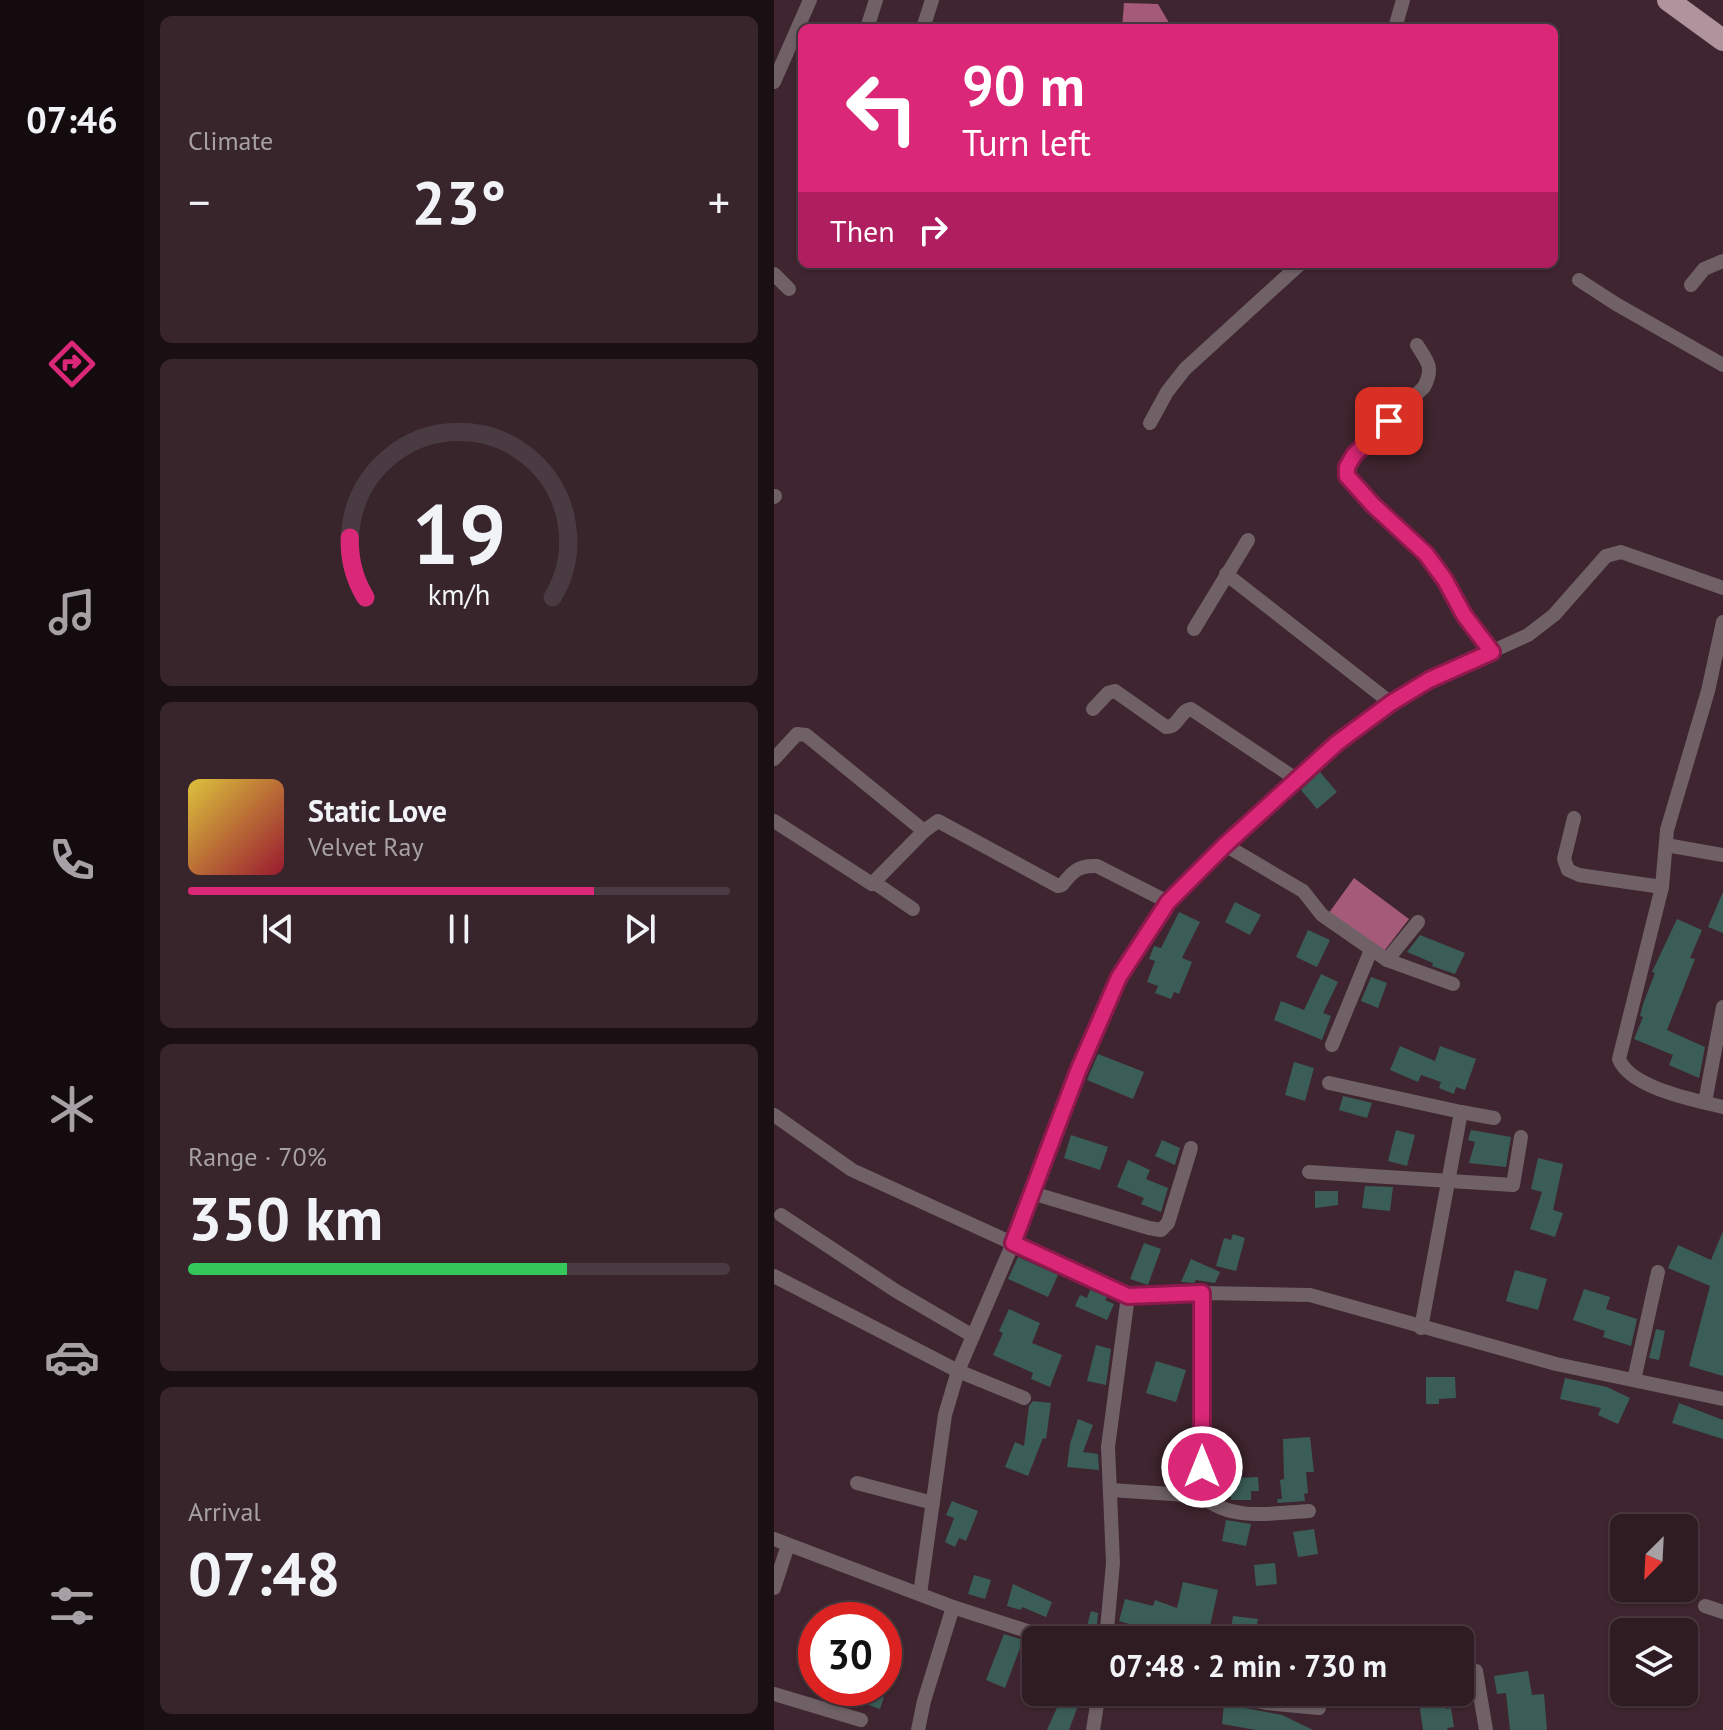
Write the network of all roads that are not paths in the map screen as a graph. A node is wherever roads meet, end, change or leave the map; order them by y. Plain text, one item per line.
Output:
1 (810, 0) edge
2 (876, 0) edge
3 (932, 0) edge
4 (1403, 0) edge
5 (1668, 0) edge
6 (799, 24) edge
7 (868, 24) edge
8 (924, 24) edge
9 (1396, 24) edge
10 (798, 27) edge
11 (1723, 40) edge
12 (774, 82) edge
13 (1723, 261) edge
14 (1296, 268) edge
15 (774, 274) edge
16 (1579, 280) dead end
17 (1691, 285) dead end
18 (789, 289) dead end
19 (1417, 345) dead end
20 (1723, 365) edge
21 (1150, 423) dead end
22 (1248, 540) dead end
23 (1226, 574) junction
24 (1723, 588) edge
25 (1723, 622) edge
26 (1194, 629) dead end
27 (1492, 652) junction
28 (1391, 703) junction
29 (1093, 709) dead end
30 (774, 759) edge
31 (1296, 779) junction
32 (1574, 818) dead end
33 (774, 821) edge
34 (924, 831) junction
35 (1225, 845) junction
36 (1666, 845) junction
37 (1723, 855) edge
38 (875, 883) junction
39 (1662, 887) junction
40 (1168, 902) junction
41 (913, 909) dead end
42 (1418, 922) dead end
43 (1371, 950) junction
44 (1387, 960) junction
45 (1453, 984) dead end
46 (1723, 1007) edge
47 (1332, 1045) dead end
48 (1329, 1083) dead end
49 (1705, 1102) junction
50 (1723, 1107) edge
51 (1461, 1112) junction
52 (774, 1115) edge
53 (1494, 1118) dead end
54 (1521, 1137) dead end
55 (1191, 1148) dead end
56 (1309, 1172) dead end
57 (1450, 1180) junction
58 (1032, 1193) junction
59 (781, 1215) dead end
60 (1013, 1243) junction
61 (1658, 1272) dead end
62 (774, 1276) edge
63 (1202, 1293) junction
64 (1128, 1296) junction
65 (1421, 1328) junction
66 (973, 1336) junction
67 (958, 1371) junction
68 (1634, 1380) junction
69 (1024, 1398) dead end
70 (1723, 1399) edge
71 (857, 1483) dead end
72 (1110, 1490) junction
73 (1202, 1496) junction
74 (933, 1503) junction
75 (1309, 1511) dead end
76 (781, 1542) edge
77 (774, 1588) edge
78 (920, 1594) junction
79 (1705, 1606) dead end
80 (953, 1607) junction
81 (1723, 1612) edge
82 (1107, 1626) edge
83 (1022, 1629) edge
84 (1476, 1671) dead end
85 (774, 1694) edge
86 (1097, 1706) edge
87 (1298, 1706) edge
88 (1319, 1708) dead end
89 (861, 1720) dead end
90 (918, 1730) edge
91 (1093, 1730) edge
92 (1486, 1730) edge

1 - 6 street
2 - 7 street
3 - 8 street
4 - 9 street
5 - 11 main road
10 - 12 street
13 - 17 street
14 - 21 street
15 - 18 street
16 - 20 street
19 - 27 street
22 - 23 street
23 - 26 street
23 - 28 street
24 - 27 street
25 - 36 street
27 - 28 street
28 - 31 street
29 - 31 street
30 - 34 street
31 - 35 street
32 - 39 street
33 - 38 street
34 - 38 street
34 - 40 street
35 - 40 street
35 - 43 street
36 - 37 street
36 - 39 street
38 - 41 street
39 - 49 street
40 - 58 street
42 - 44 street
43 - 44 street
43 - 47 street
44 - 45 street
46 - 49 street
48 - 51 street
49 - 50 street
51 - 53 street
51 - 57 street
52 - 60 street
54 - 57 street
55 - 58 street
56 - 57 street
57 - 65 street
58 - 60 street
59 - 66 street
60 - 64 street
60 - 66 street
61 - 68 street
62 - 67 street
63 - 64 street
63 - 65 street
63 - 73 street
64 - 72 street
65 - 68 street
66 - 67 street
67 - 69 street
67 - 74 street
68 - 70 street
71 - 74 street
72 - 73 street
72 - 82 street
73 - 75 street
74 - 78 street
76 - 77 street
76 - 78 street
78 - 80 street
79 - 81 street
80 - 83 street
80 - 90 street
84 - 92 street
85 - 89 street
86 - 91 street
87 - 88 street

